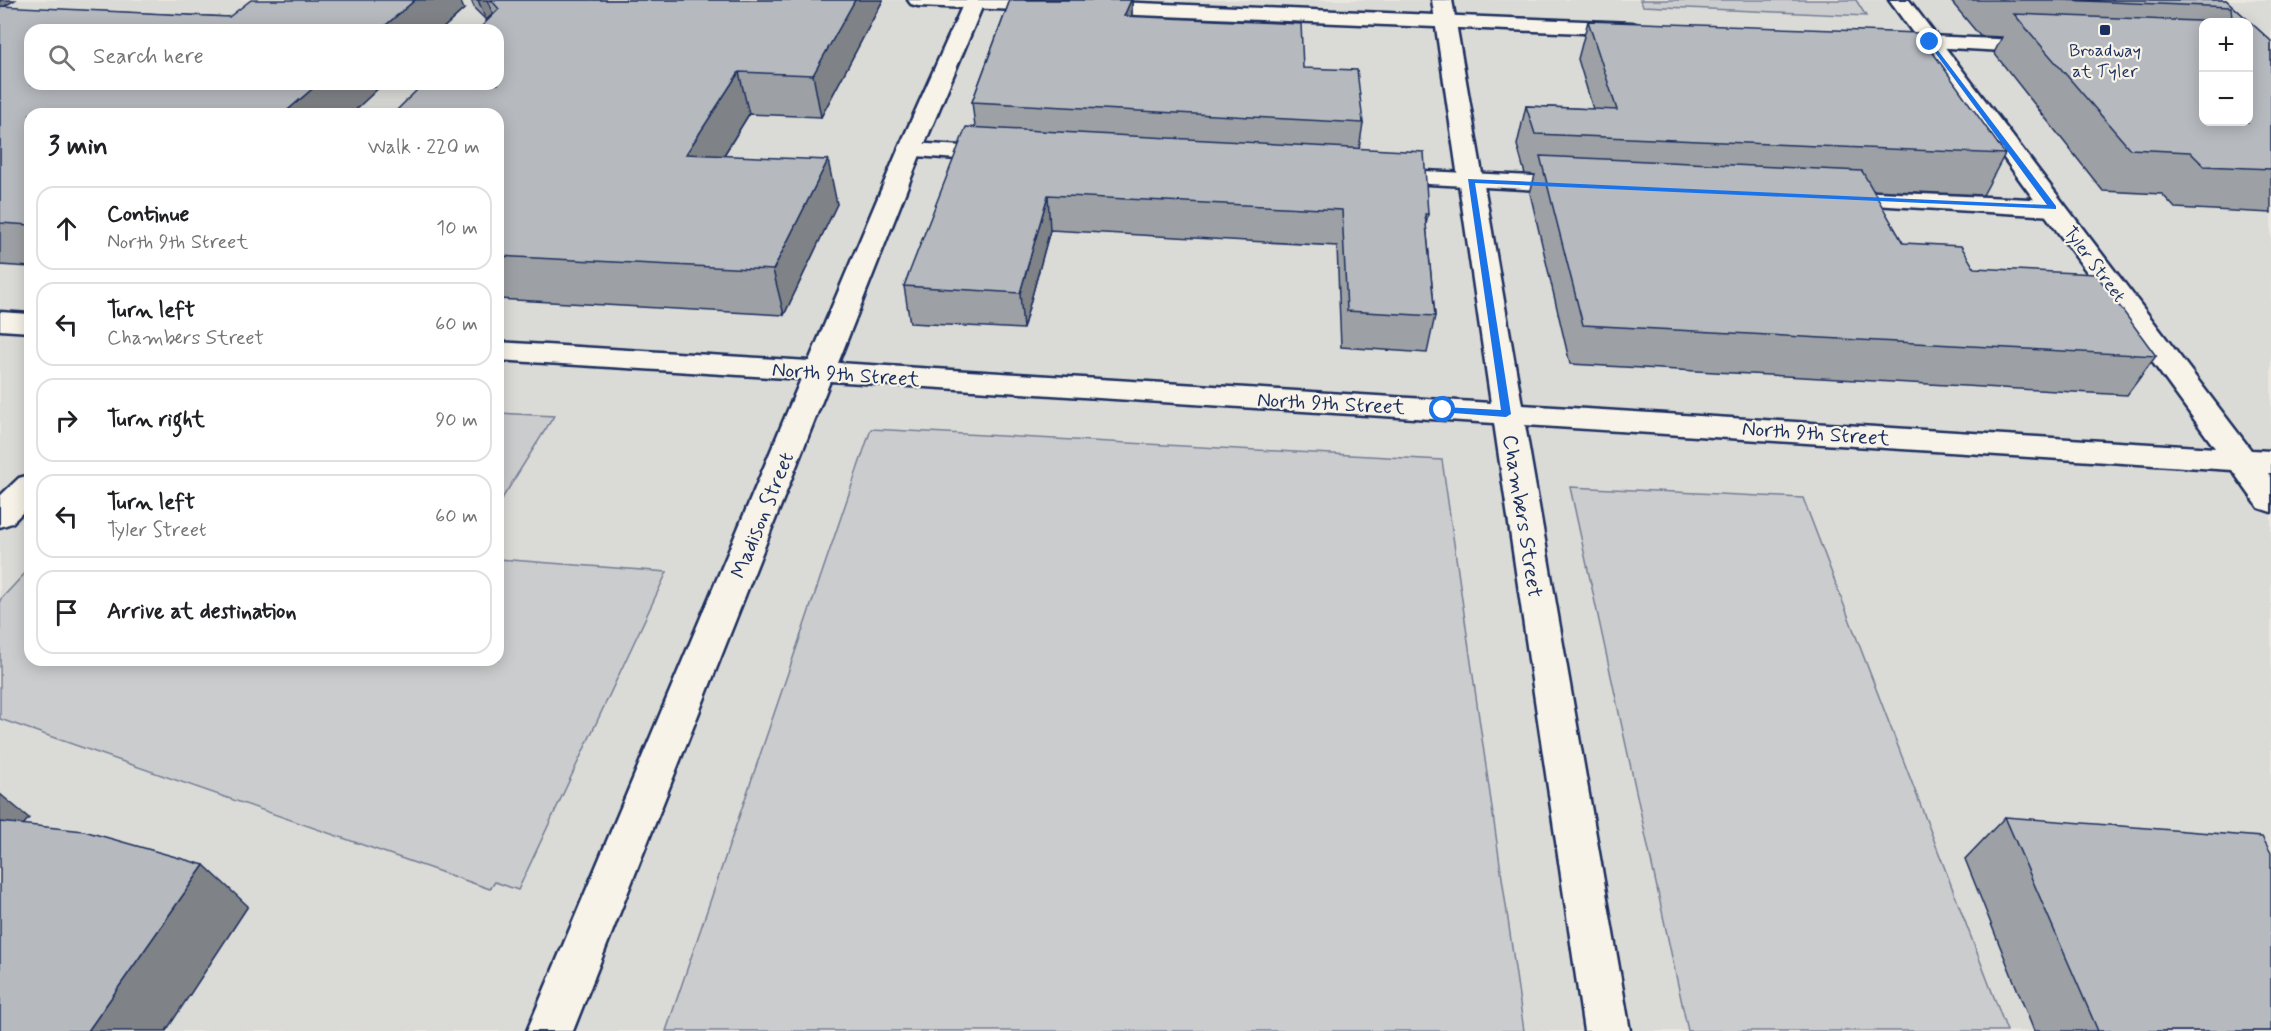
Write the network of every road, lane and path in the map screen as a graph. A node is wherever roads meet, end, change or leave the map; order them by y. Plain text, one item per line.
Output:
1 (918, 0) edge
2 (1899, 0) edge
3 (974, 1) edge
4 (1443, 11) edge
5 (1646, 30) edge
6 (1859, 39) edge
7 (1930, 42) junction
8 (2061, 48) edge
9 (910, 150) junction
10 (1021, 156) edge
11 (1353, 174) edge
12 (1471, 181) junction
13 (1600, 186) edge
14 (1811, 196) edge
15 (2053, 208) junction
16 (0, 321) edge
17 (24, 323) edge
18 (504, 351) edge
19 (821, 372) junction
20 (1506, 414) junction
21 (2256, 461) edge
22 (24, 492) edge
23 (2271, 500) edge
24 (0, 516) edge
25 (550, 1031) edge
26 (1607, 1031) edge

1 - 3 street
2 - 7 street, Tyler Street
3 - 4 street
3 - 9 street, Madison Street
4 - 5 street
4 - 12 street, Chambers Street
6 - 7 street
7 - 8 street
7 - 15 street, Tyler Street
9 - 10 street
9 - 19 street, Madison Street
11 - 12 street
12 - 13 street
12 - 20 street, Chambers Street
14 - 15 street
15 - 21 street, Tyler Street
16 - 17 street
18 - 19 street, North 9th Street
19 - 20 street, North 9th Street
19 - 25 street, Madison Street
20 - 21 street, North 9th Street
20 - 26 street, Chambers Street
21 - 23 street, Tyler Street
22 - 24 street

